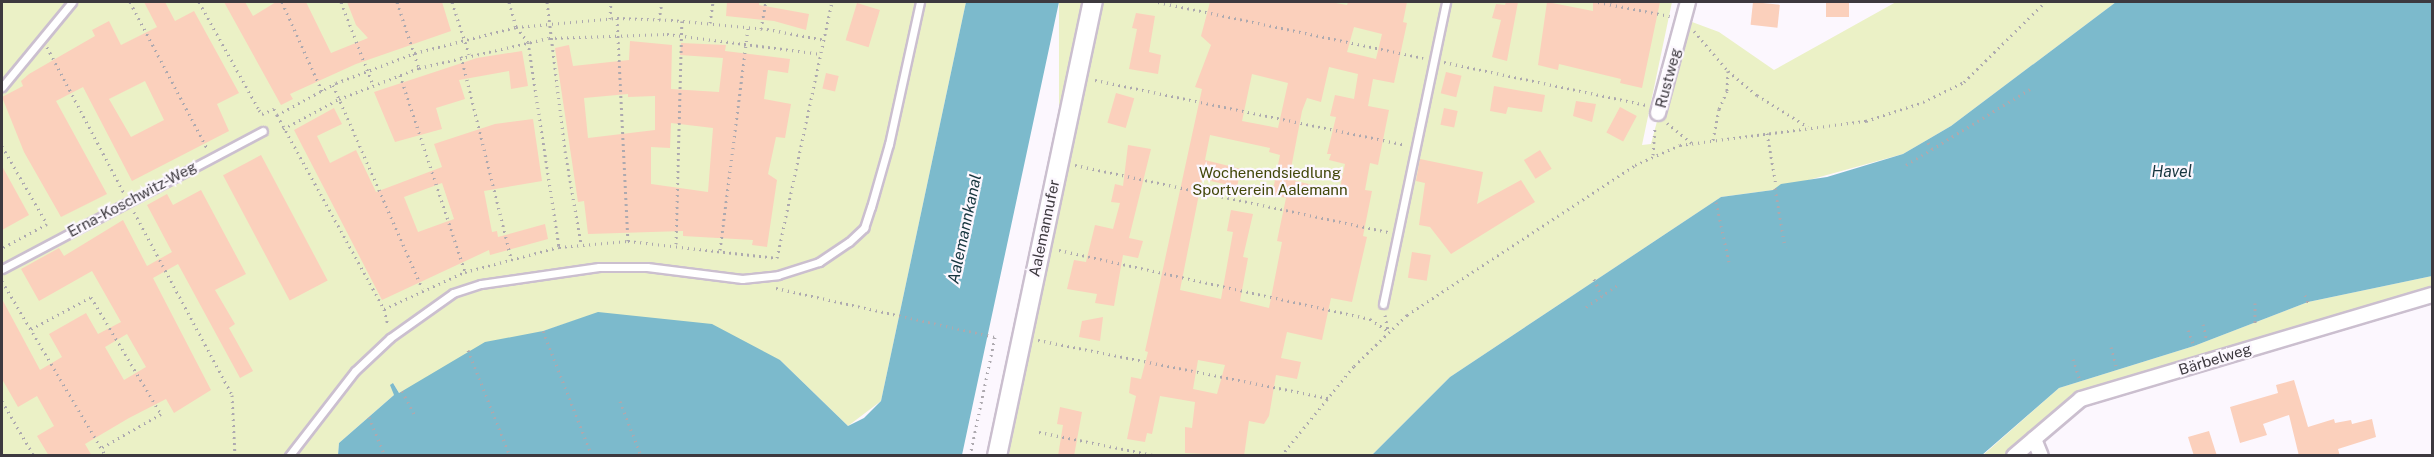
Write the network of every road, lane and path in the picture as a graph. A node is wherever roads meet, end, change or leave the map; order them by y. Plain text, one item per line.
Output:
1 (72, 2) edge
2 (130, 2) edge
3 (199, 2) edge
4 (282, 2) edge
5 (341, 2) edge
6 (397, 2) edge
7 (452, 2) edge
8 (509, 2) edge
9 (547, 2) edge
10 (611, 2) edge
11 (662, 2) edge
12 (713, 2) edge
13 (766, 2) edge
14 (832, 2) edge
15 (920, 2) edge
16 (1093, 2) edge
17 (1158, 2) edge
18 (1446, 2) edge
19 (1598, 2) edge
20 (1688, 2) edge
21 (2045, 2) edge
22 (617, 18) junction
23 (610, 19) junction
24 (1684, 19) junction
25 (659, 20) junction
26 (682, 21) junction
27 (548, 23) junction
28 (710, 23) junction
29 (516, 27) junction
30 (748, 27) junction
31 (761, 29) junction
32 (618, 33) junction
33 (681, 35) junction
34 (42, 38) junction
35 (549, 38) junction
36 (465, 39) junction
37 (825, 40) junction
38 (528, 42) junction
39 (746, 42) junction
40 (415, 53) junction
41 (469, 54) junction
42 (821, 54) junction
43 (461, 56) junction
44 (1435, 60) junction
45 (420, 68) junction
46 (368, 71) junction
47 (1728, 71) junction
48 (400, 75) junction
49 (1077, 76) junction
50 (333, 85) junction
51 (374, 85) junction
52 (2, 87) edge
53 (322, 91) junction
54 (339, 99) junction
55 (1659, 110) junction
56 (277, 115) junction
57 (1810, 128) junction
58 (283, 129) junction
59 (263, 131) dead end
60 (1767, 133) junction
61 (1713, 140) junction
62 (1927, 141) dead end
63 (1692, 143) junction
64 (2, 146) edge
65 (1416, 147) junction
66 (1653, 156) junction
67 (212, 157) junction
68 (1059, 161) junction
69 (1906, 165) dead end
70 (128, 200) junction
71 (1716, 202) dead end
72 (1396, 233) junction
73 (628, 241) junction
74 (581, 244) junction
75 (675, 244) junction
76 (1041, 246) junction
77 (559, 247) junction
78 (1785, 247) dead end
79 (2, 248) edge
80 (720, 250) junction
81 (511, 258) junction
82 (1729, 262) dead end
83 (2, 269) edge
84 (465, 272) junction
85 (2, 279) edge
86 (742, 279) junction
87 (1594, 279) dead end
88 (1618, 285) dead end
89 (422, 288) junction
90 (2305, 295) dead end
91 (2433, 295) edge
92 (1602, 296) junction
93 (2308, 302) dead end
94 (2255, 303) dead end
95 (1383, 304) joint
96 (1586, 307) dead end
97 (384, 309) junction
98 (2255, 323) dead end
99 (2203, 324) dead end
100 (31, 329) junction
101 (543, 330) dead end
102 (2188, 330) dead end
103 (1388, 331) junction
104 (1021, 337) junction
105 (390, 338) junction
106 (2207, 341) dead end
107 (2194, 346) dead end
108 (2111, 347) dead end
109 (468, 350) dead end
110 (2073, 358) dead end
111 (2117, 369) dead end
112 (2080, 381) dead end
113 (402, 391) dead end
114 (1330, 398) junction
115 (2, 401) edge
116 (620, 401) dead end
117 (415, 415) dead end
118 (369, 417) dead end
119 (1039, 432) dead end
120 (2034, 439) junction
121 (101, 448) junction
122 (33, 456) edge
123 (106, 456) edge
124 (236, 456) edge
125 (289, 456) edge
126 (385, 456) edge
127 (510, 456) edge
128 (592, 456) edge
129 (642, 456) edge
130 (970, 456) edge
131 (997, 456) edge
132 (1158, 456) edge
133 (1281, 456) edge
134 (2014, 456) edge
135 (2041, 456) edge

1 - 34 lane
2 - 67 path
3 - 56 path
4 - 53 path
5 - 46 path
6 - 40 path
7 - 36 path
8 - 29 path
9 - 27 path
10 - 23 path
11 - 25 path
12 - 28 path
13 - 31 path
14 - 37 path
15 - 86 lane
16 - 49 street, Aalemannufer
17 - 44 path
18 - 44 lane
19 - 24 path
20 - 24 street, Rustweg
21 - 57 path
22 - 23 path
22 - 25 path
22 - 32 path
23 - 27 path
24 - 47 path
24 - 55 street, Rustweg
25 - 26 path
26 - 28 path
26 - 33 path
27 - 29 path
27 - 35 path
28 - 30 path
29 - 36 path
29 - 38 path
30 - 31 path
30 - 39 path
31 - 37 path
32 - 33 path
32 - 35 path
32 - 73 path
33 - 39 path
33 - 75 path
34 - 52 lane
34 - 70 path
35 - 38 path
35 - 74 path
36 - 40 path
36 - 41 path
37 - 42 path
38 - 41 path
38 - 77 path
39 - 42 path
39 - 80 path
40 - 45 path
40 - 46 path
41 - 43 path
42 - 80 path
43 - 45 path
43 - 81 path
44 - 55 path
44 - 65 lane
45 - 48 path
46 - 50 path
46 - 51 path
47 - 57 path
47 - 61 path
48 - 51 path
48 - 84 path
49 - 65 path
49 - 68 street, Aalemannufer
50 - 53 path
50 - 54 path
51 - 54 path
53 - 56 path
54 - 58 path
54 - 89 path
55 - 63 path
55 - 66 path, Rustweg
56 - 58 path
57 - 60 path
58 - 97 path
59 - 67 lane, Erna-Koschwitz-Weg
60 - 61 path
60 - 78 path
61 - 63 path
62 - 69 path
63 - 66 path
64 - 79 path
65 - 72 lane
66 - 103 path
67 - 70 lane, Erna-Koschwitz-Weg
68 - 72 path
68 - 76 street, Aalemannufer
70 - 83 lane, Erna-Koschwitz-Weg
70 - 124 path
71 - 82 path
72 - 95 lane
73 - 74 path
73 - 75 path
74 - 77 path
75 - 80 path
76 - 103 path
76 - 104 street, Aalemannufer
77 - 81 path
81 - 84 path
84 - 89 path
85 - 100 path
86 - 105 lane
86 - 130 path
87 - 92 path
88 - 92 path
89 - 97 path
90 - 93 path
91 - 120 street, Bärbelweg
92 - 96 path
94 - 98 path
95 - 103 path
97 - 105 path
99 - 106 path
100 - 121 path
100 - 121 path
101 - 128 path
102 - 107 path
103 - 114 path
104 - 114 path
104 - 131 street, Aalemannufer
105 - 125 lane
108 - 111 path
109 - 127 path
110 - 112 path
113 - 117 path
114 - 133 path
115 - 122 path
116 - 129 path
118 - 126 path
119 - 132 path
120 - 134 street, Bärbelweg
120 - 135 street
121 - 123 path

